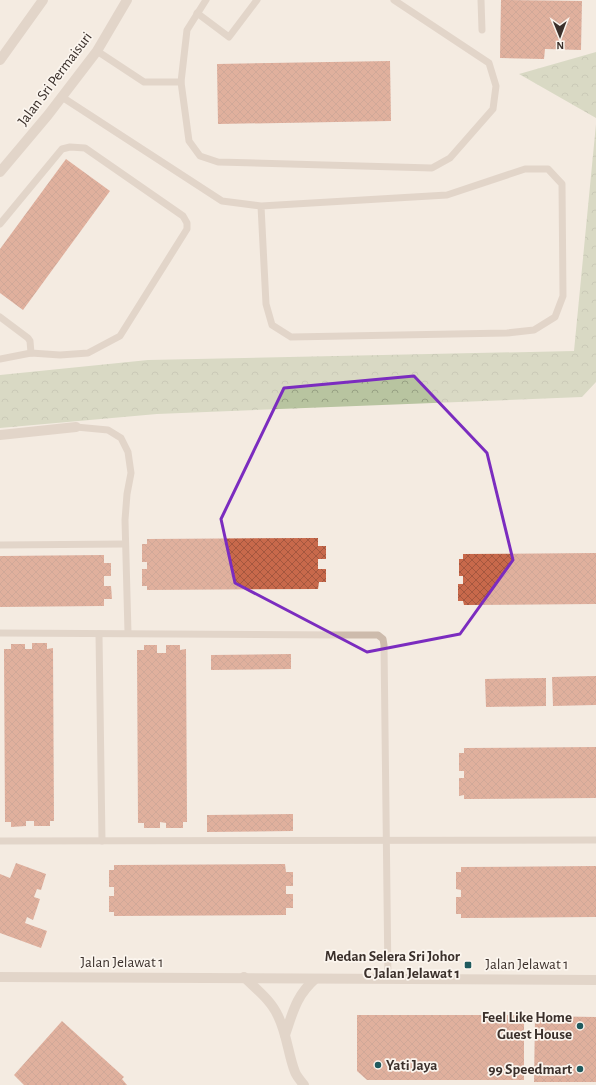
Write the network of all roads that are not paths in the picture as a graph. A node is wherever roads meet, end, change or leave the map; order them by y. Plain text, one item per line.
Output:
1 (43, 0) edge
2 (127, 0) edge
3 (206, 0) edge
4 (257, 0) edge
5 (394, 0) edge
6 (481, 0) edge
7 (196, 13) junction
8 (482, 30) dead end
9 (97, 51) junction
10 (0, 60) edge
11 (181, 82) junction
12 (62, 97) junction
13 (0, 172) edge
14 (261, 206) junction
15 (0, 224) edge
16 (0, 317) edge
17 (31, 353) junction
18 (0, 359) edge
19 (76, 427) joint
20 (0, 435) edge
21 (126, 544) junction
22 (0, 545) edge
23 (0, 633) edge
24 (128, 633) junction
25 (99, 634) junction
26 (386, 840) junction
27 (596, 840) edge
28 (0, 841) edge
29 (102, 841) junction
30 (0, 977) edge
31 (244, 977) junction
32 (314, 979) junction
33 (388, 979) junction
34 (596, 980) edge
35 (285, 1035) junction
36 (304, 1085) edge

1 - 10 street
2 - 9 street, Jalan Sri Permaisuri
3 - 7 lane
4 - 7 lane
5 - 11 lane
6 - 8 lane
7 - 11 lane
9 - 11 lane
9 - 12 street, Jalan Sri Permaisuri
12 - 13 street, Jalan Sri Permaisuri
12 - 14 lane
14 - 14 lane
15 - 17 lane
16 - 17 lane
17 - 18 lane
19 - 20 street
19 - 21 lane
21 - 22 lane
21 - 24 lane
23 - 25 lane
24 - 25 lane
24 - 26 lane
25 - 29 lane
26 - 27 lane
26 - 29 lane
26 - 33 lane
28 - 29 lane
30 - 31 street, Jalan Jelawat 1
31 - 32 street, Jalan Jelawat 1
31 - 35 street
32 - 33 street, Jalan Jelawat 1
32 - 35 street
33 - 34 street, Jalan Jelawat 1
35 - 36 street

